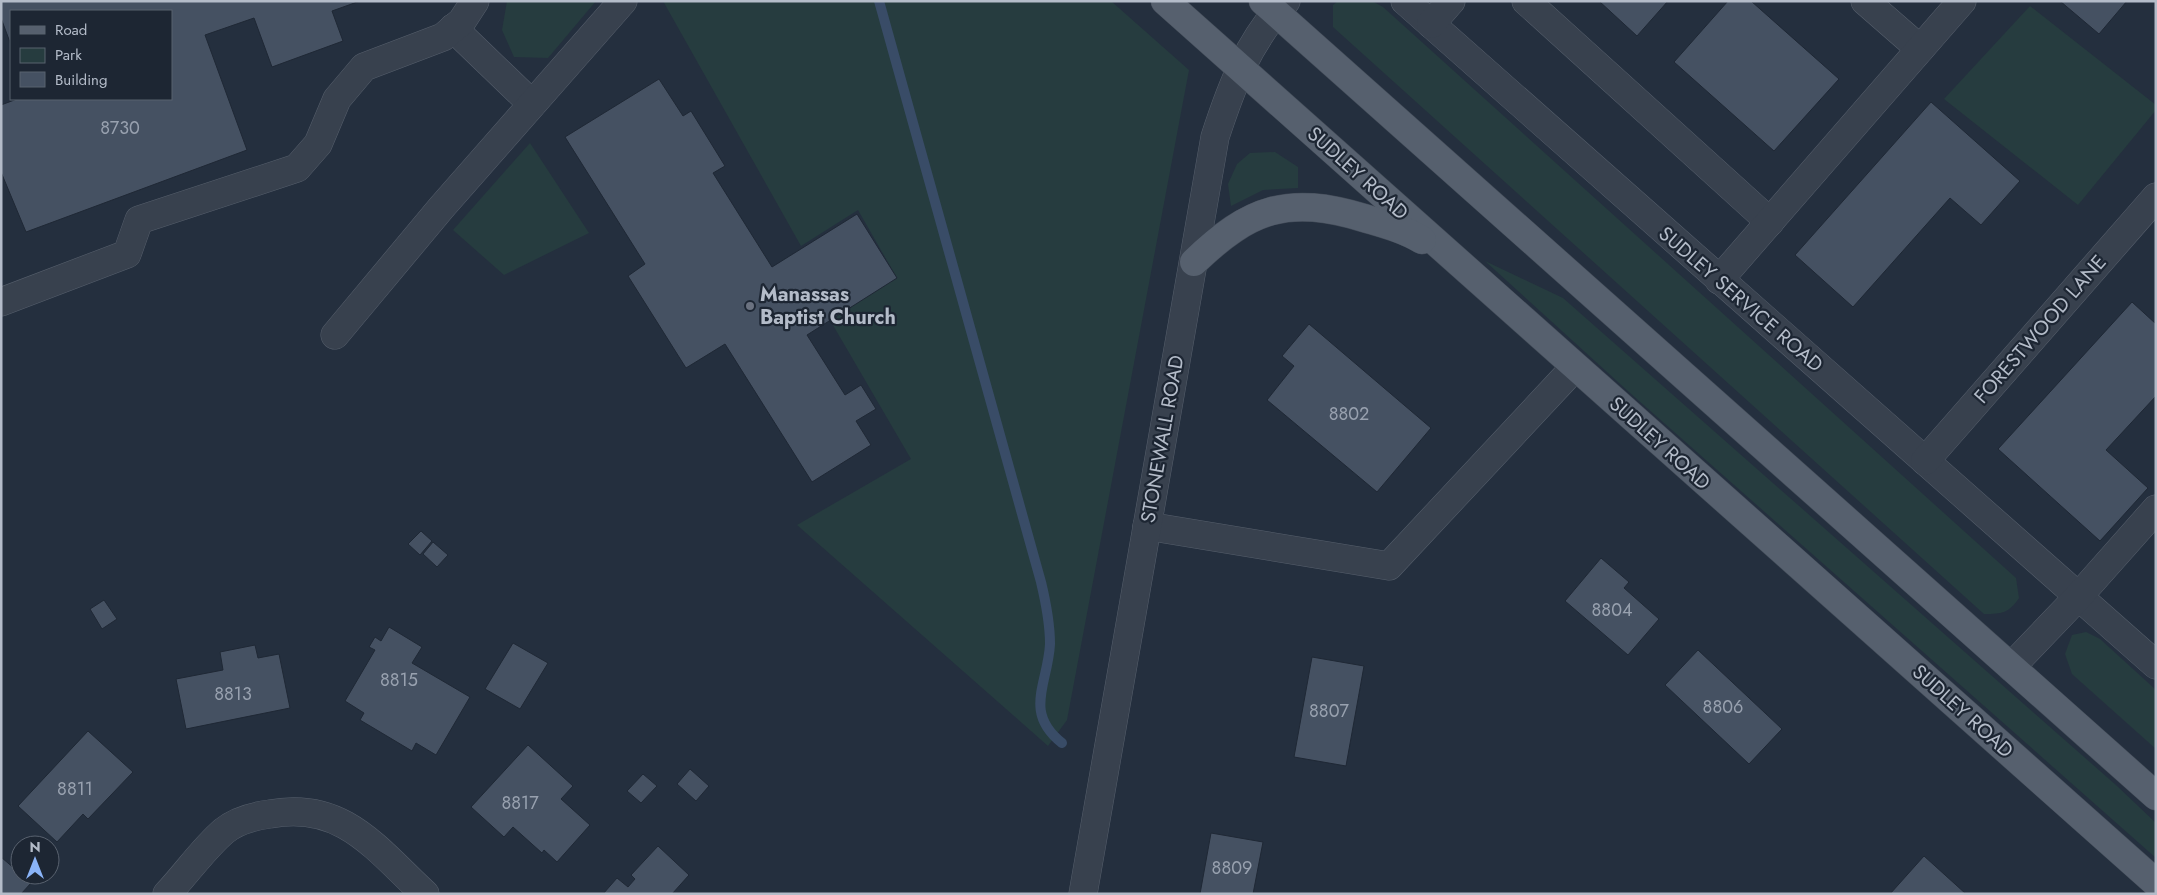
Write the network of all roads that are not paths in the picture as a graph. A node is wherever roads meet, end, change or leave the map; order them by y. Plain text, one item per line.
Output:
1 (476, 1) edge
2 (623, 1) edge
3 (1165, 1) edge
4 (1405, 1) edge
5 (1451, 1) edge
6 (1526, 1) edge
7 (1865, 1) edge
8 (1962, 1) edge
9 (1275, 5) edge
10 (1430, 24) junction
11 (454, 28) junction
12 (1920, 49) junction
13 (1240, 67) junction
14 (532, 104) junction
15 (2156, 197) edge
16 (1770, 222) junction
17 (1448, 254) junction
18 (1194, 262) junction
19 (1719, 280) junction
20 (1, 302) edge
21 (335, 335) dead end
22 (1575, 367) junction
23 (1925, 461) junction
24 (2156, 509) edge
25 (1147, 526) junction
26 (2078, 597) junction
27 (2156, 665) edge
28 (2011, 667) junction
29 (2156, 796) edge
30 (2156, 883) edge
31 (167, 894) edge
32 (425, 894) edge
33 (1082, 894) edge

1 - 11 street
2 - 14 street
3 - 13 main road, SUDLEY ROAD
4 - 10 street, SUDLEY SERVICE ROAD
5 - 10 street
6 - 16 street
7 - 12 street
8 - 12 street
9 - 13 street, STONEWALL ROAD
9 - 28 main road
10 - 19 street, SUDLEY SERVICE ROAD
11 - 14 street
11 - 20 street
12 - 16 street
13 - 17 main road, SUDLEY ROAD
13 - 18 street, STONEWALL ROAD
14 - 21 street
15 - 23 street, FORESTWOOD LANE
16 - 19 street
17 - 18 main road
17 - 22 main road, SUDLEY ROAD
18 - 25 street, STONEWALL ROAD
19 - 23 street, SUDLEY SERVICE ROAD
22 - 25 street
22 - 30 main road, SUDLEY ROAD
23 - 26 street, SUDLEY SERVICE ROAD
24 - 26 street
25 - 33 street, STONEWALL ROAD
26 - 27 street, SUDLEY SERVICE ROAD
26 - 28 street
28 - 29 main road
31 - 32 street

